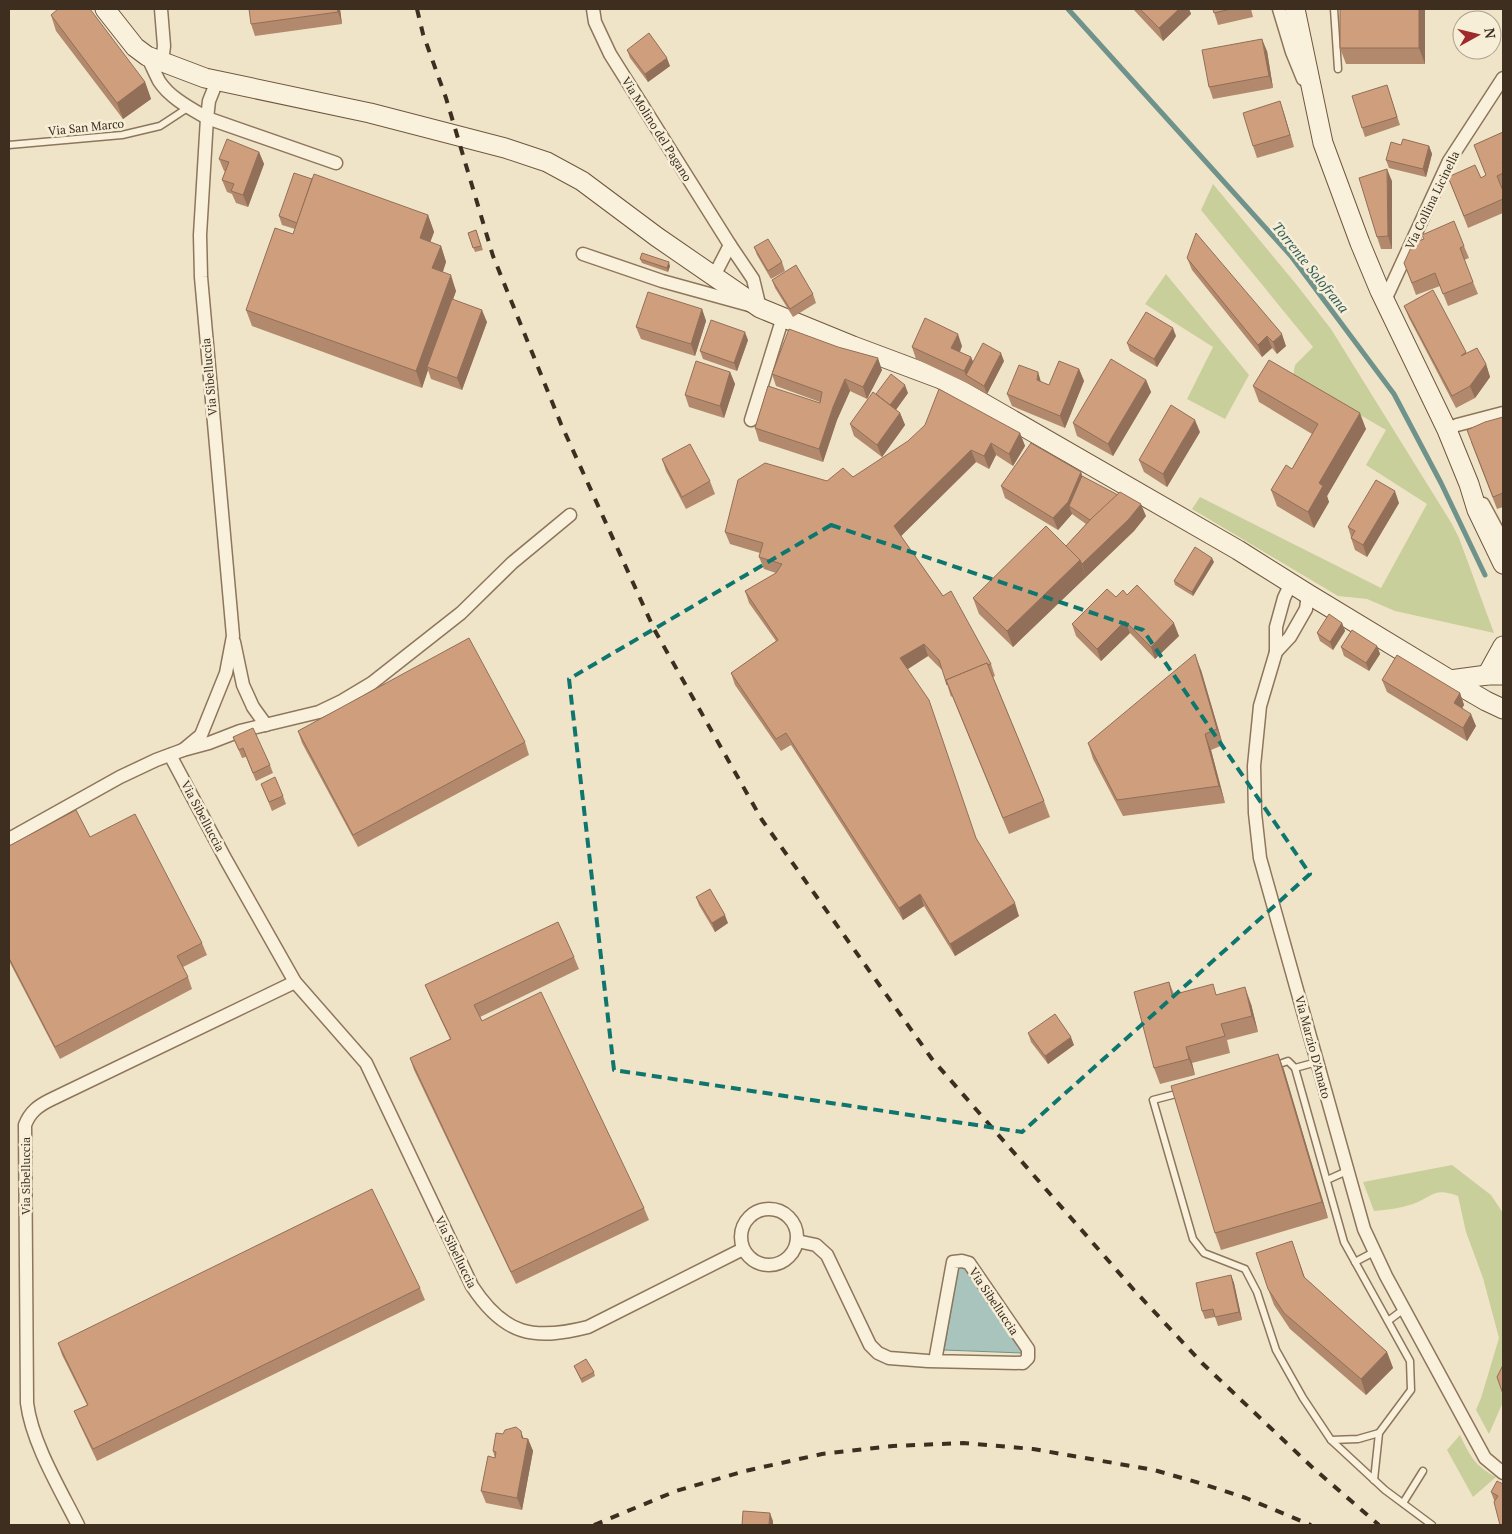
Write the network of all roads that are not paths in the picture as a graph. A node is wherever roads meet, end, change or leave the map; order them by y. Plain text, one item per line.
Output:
1 (106, 9) edge
2 (161, 9) edge
3 (593, 9) edge
4 (1279, 9) edge
5 (1295, 9) edge
6 (1302, 9) edge
7 (1334, 9) edge
8 (1301, 35) junction
9 (154, 59) junction
10 (1338, 69) dead end
11 (1503, 78) edge
12 (217, 81) junction
13 (1313, 95) junction
14 (188, 107) junction
15 (207, 118) junction
16 (9, 146) edge
17 (336, 164) dead end
18 (730, 245) junction
19 (583, 254) dead end
20 (714, 276) junction
21 (1385, 300) junction
22 (760, 308) junction
23 (783, 317) junction
24 (1503, 413) edge
25 (751, 420) dead end
26 (1446, 430) junction
27 (1469, 484) junction
28 (570, 515) dead end
29 (1503, 541) edge
30 (1503, 564) edge
31 (1291, 583) junction
32 (1308, 594) junction
33 (233, 636) junction
34 (1503, 646) edge
35 (1276, 652) junction
36 (1495, 675) edge
37 (1450, 680) junction
38 (1503, 709) edge
39 (266, 726) junction
40 (183, 750) junction
41 (170, 755) junction
42 (9, 839) edge
43 (295, 982) junction
44 (1317, 1062) junction
45 (1269, 1067) edge
46 (1295, 1068) junction
47 (1182, 1092) edge
48 (1347, 1171) junction
49 (1327, 1180) junction
50 (797, 1241) junction
51 (743, 1249) junction
52 (1374, 1252) junction
53 (1355, 1262) junction
54 (1404, 1309) junction
55 (1388, 1322) junction
56 (935, 1361) junction
57 (1379, 1433) junction
58 (1331, 1440) junction
59 (1424, 1471) dead end
60 (1503, 1472) edge
61 (1374, 1480) junction
62 (1403, 1503) junction
63 (78, 1525) edge
64 (1432, 1525) edge

1 - 9 main road
2 - 9 street
3 - 18 street, Via Molino del Pagano
4 - 13 street
5 - 8 main road
6 - 8 main road
7 - 10 lane
8 - 13 main road
9 - 12 main road
9 - 14 street
11 - 21 street, Via Collina Licinella
12 - 15 street, Via Sibelluccia
12 - 20 main road
13 - 21 main road
14 - 15 street
14 - 16 lane, Via San Marco
15 - 17 street
15 - 33 street, Via Sibelluccia
18 - 20 street
18 - 22 street, Via Molino del Pagano
19 - 22 street
20 - 22 main road
21 - 26 main road
22 - 23 main road
23 - 25 street
23 - 31 main road
24 - 26 street
26 - 27 main road
27 - 29 street
27 - 30 main road
28 - 39 street, Via Sibelluccia
31 - 32 main road
31 - 35 street
32 - 35 street, Via Marzio D'Amato
32 - 37 main road
33 - 39 street, Via Sibelluccia
33 - 40 street, Via Sibelluccia
34 - 36 main road
35 - 44 street, Via Marzio D'Amato
36 - 37 main road
37 - 38 main road
39 - 40 street, Via Sibelluccia
40 - 41 street, Via Sibelluccia
41 - 42 street, Via Sibelluccia
41 - 43 street, Via Sibelluccia
43 - 51 street, Via Sibelluccia
43 - 63 street, Via Sibelluccia
44 - 46 lane
44 - 48 street, Via Marzio D'Amato
45 - 46 lane
46 - 49 lane
47 - 58 lane
48 - 49 lane
48 - 52 street, Via Marzio D'Amato
49 - 53 lane
50 - 51 street
50 - 51 street
50 - 56 street, Via Sibelluccia
52 - 53 lane
52 - 54 street, Via Marzio D'Amato
53 - 55 lane
54 - 55 lane
54 - 60 street, Via Marzio D'Amato
55 - 57 lane
56 - 56 street, Via Sibelluccia
57 - 58 lane
57 - 61 lane
58 - 61 lane
59 - 62 lane
61 - 62 lane
62 - 64 lane

